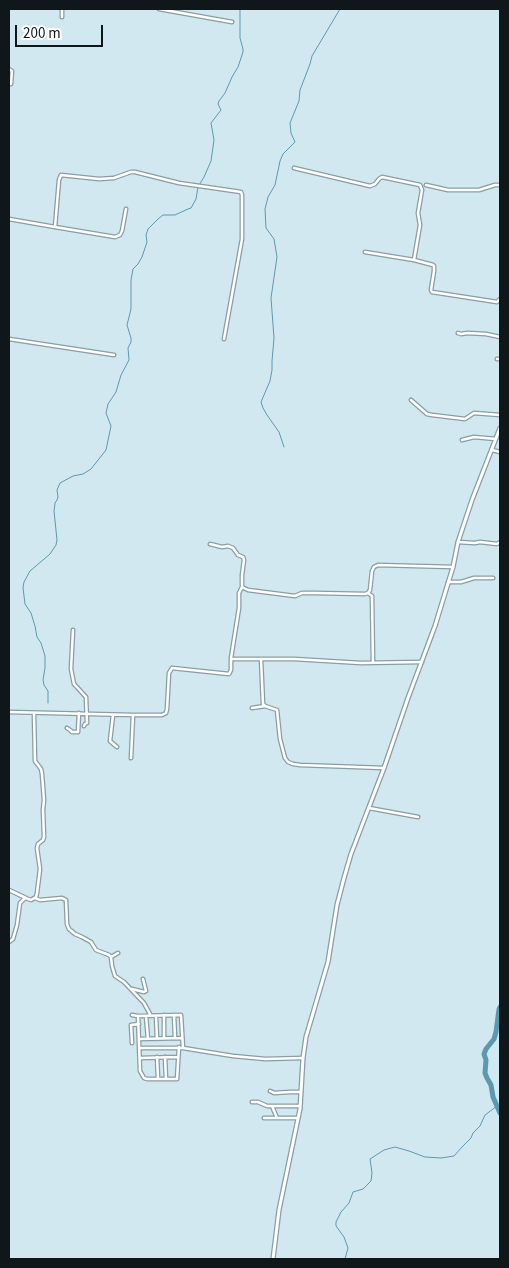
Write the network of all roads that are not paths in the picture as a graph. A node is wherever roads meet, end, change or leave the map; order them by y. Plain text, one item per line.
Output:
1 (62, 9) edge
2 (158, 9) edge
3 (62, 17) dead end
4 (232, 22) dead end
5 (9, 69) edge
6 (11, 84) dead end
7 (294, 168) dead end
8 (426, 185) dead end
9 (500, 185) edge
10 (126, 209) dead end
11 (9, 219) edge
12 (55, 227) junction
13 (365, 252) dead end
14 (414, 260) junction
15 (500, 299) edge
16 (458, 333) dead end
17 (500, 337) edge
18 (9, 339) edge
19 (224, 339) dead end
20 (114, 355) dead end
21 (411, 400) dead end
22 (500, 415) edge
23 (500, 428) edge
24 (498, 437) edge
25 (462, 440) dead end
26 (491, 450) junction
27 (500, 452) edge
28 (458, 542) junction
29 (500, 542) edge
30 (210, 544) dead end
31 (453, 567) junction
32 (493, 578) dead end
33 (448, 582) junction
34 (242, 587) junction
35 (368, 593) junction
36 (73, 630) dead end
37 (231, 658) junction
38 (262, 659) junction
39 (422, 662) junction
40 (373, 663) junction
41 (265, 706) junction
42 (252, 708) dead end
43 (9, 712) edge
44 (34, 712) junction
45 (113, 714) junction
46 (79, 715) junction
47 (87, 715) junction
48 (133, 715) junction
49 (84, 726) dead end
50 (67, 728) dead end
51 (117, 748) dead end
52 (131, 758) dead end
53 (384, 768) junction
54 (369, 808) junction
55 (418, 817) dead end
56 (9, 890) edge
57 (25, 898) junction
58 (35, 898) junction
59 (9, 942) edge
60 (118, 953) dead end
61 (111, 957) junction
62 (143, 979) dead end
63 (131, 989) junction
64 (132, 1015) dead end
65 (174, 1015) junction
66 (138, 1016) junction
67 (146, 1016) junction
68 (151, 1016) junction
69 (156, 1016) junction
70 (164, 1016) junction
71 (139, 1024) junction
72 (157, 1038) junction
73 (164, 1038) junction
74 (175, 1038) junction
75 (182, 1038) junction
76 (139, 1039) junction
77 (148, 1039) junction
78 (132, 1043) dead end
79 (139, 1048) junction
80 (181, 1048) junction
81 (157, 1057) junction
82 (165, 1057) junction
83 (178, 1057) junction
84 (140, 1058) junction
85 (303, 1058) junction
86 (158, 1079) junction
87 (166, 1079) junction
88 (270, 1091) dead end
89 (301, 1092) junction
90 (252, 1102) dead end
91 (272, 1106) junction
92 (300, 1106) junction
93 (264, 1118) dead end
94 (277, 1118) junction
95 (298, 1118) junction
96 (273, 1259) edge

1 - 3 street
2 - 4 street
5 - 6 street
7 - 14 street
8 - 9 street
10 - 12 street
11 - 12 street
12 - 19 street
13 - 14 street
14 - 15 street
16 - 17 street
18 - 20 street
21 - 22 street
23 - 24 street
24 - 25 street
24 - 26 street
26 - 27 street
26 - 28 street
28 - 29 street
28 - 31 street
30 - 34 street
31 - 33 street
31 - 35 street
32 - 33 street
33 - 39 street
34 - 35 street
34 - 37 street
35 - 40 street
36 - 47 street
37 - 38 street
37 - 48 street
38 - 40 street
38 - 41 street
39 - 40 street
39 - 53 street
41 - 42 street
41 - 53 street
43 - 44 street
44 - 46 street
44 - 58 street
45 - 47 street
45 - 48 street
45 - 51 street
46 - 47 street
46 - 50 street
47 - 49 street
48 - 52 street
53 - 54 street
54 - 55 street
54 - 85 street
56 - 57 street
57 - 58 street
57 - 59 street
58 - 61 street
60 - 61 street
61 - 63 street
62 - 63 street
63 - 68 street
64 - 66 street
65 - 70 street
65 - 74 street
65 - 75 street
66 - 67 street
66 - 71 street
67 - 68 street
67 - 77 street
68 - 69 street
69 - 70 street
69 - 72 street
70 - 73 street
71 - 76 street
71 - 78 street
72 - 73 street
72 - 77 street
73 - 74 street
74 - 75 street
75 - 80 street
76 - 77 street
76 - 79 street
79 - 80 street
79 - 84 street
80 - 83 street
80 - 85 street
81 - 82 street
81 - 84 street
81 - 86 street
82 - 83 street
82 - 87 street
83 - 87 street
84 - 86 street
85 - 89 street
86 - 87 street
88 - 89 street
89 - 92 street
90 - 91 street
91 - 92 street
91 - 94 street
92 - 95 street
93 - 94 street
94 - 95 street
95 - 96 street

